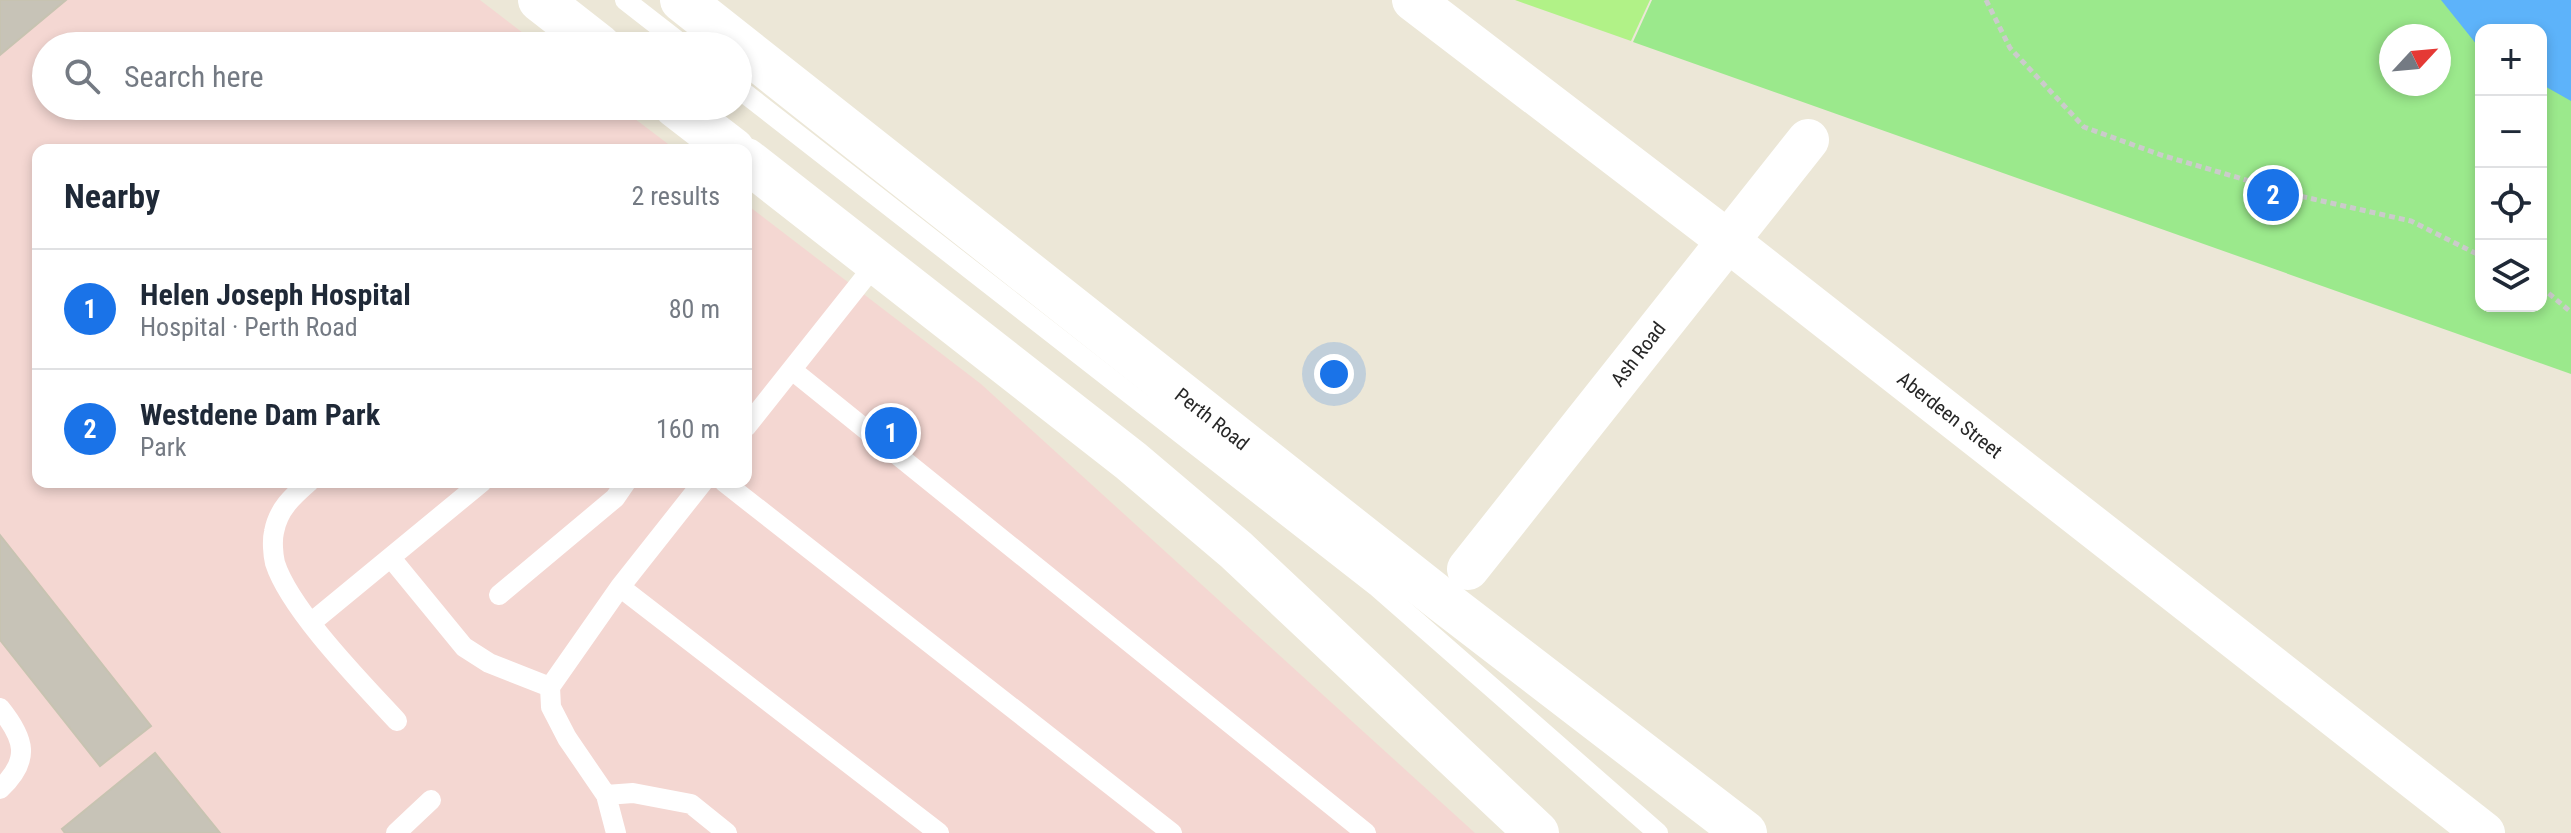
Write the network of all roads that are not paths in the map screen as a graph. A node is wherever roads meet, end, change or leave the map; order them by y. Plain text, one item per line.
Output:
1 (540, 0) edge
2 (625, 0) edge
3 (682, 0) edge
4 (1413, 0) edge
5 (581, 32) edge
6 (666, 32) edge
7 (723, 32) edge
8 (752, 55) edge
9 (752, 99) edge
10 (694, 120) edge
11 (1808, 140) dead end
12 (725, 144) edge
13 (752, 165) edge
14 (1728, 241) junction
15 (877, 262) junction
16 (792, 370) junction
17 (752, 420) edge
18 (302, 488) edge
19 (475, 488) edge
20 (622, 488) edge
21 (698, 488) edge
22 (732, 488) edge
23 (391, 558) junction
24 (1468, 569) dead end
25 (620, 587) junction
26 (499, 595) dead end
27 (312, 622) junction
28 (550, 687) junction
29 (0, 708) edge
30 (397, 721) dead end
31 (0, 789) edge
32 (606, 795) junction
33 (431, 800) dead end
34 (1731, 829) edge
35 (396, 833) edge
36 (616, 833) edge
37 (727, 833) edge
38 (939, 833) edge
39 (1172, 833) edge
40 (1366, 833) edge
41 (1537, 833) edge
42 (1658, 833) edge
43 (2484, 833) edge

1 - 5 main road
2 - 6 lane
3 - 7 main road, Perth Road
4 - 14 street, Aberdeen Street
8 - 34 main road, Perth Road
9 - 42 lane
10 - 12 main road
11 - 14 street, Ash Road
13 - 15 main road
14 - 24 street, Ash Road
14 - 43 street, Aberdeen Street
15 - 16 lane
15 - 41 main road
16 - 17 lane
16 - 40 lane
18 - 27 lane
19 - 23 lane
20 - 26 lane
21 - 25 lane
22 - 39 lane
23 - 27 lane
23 - 28 lane
25 - 28 lane
25 - 38 lane
27 - 30 lane
28 - 32 lane
29 - 31 lane
32 - 36 lane
32 - 37 lane
33 - 35 lane

